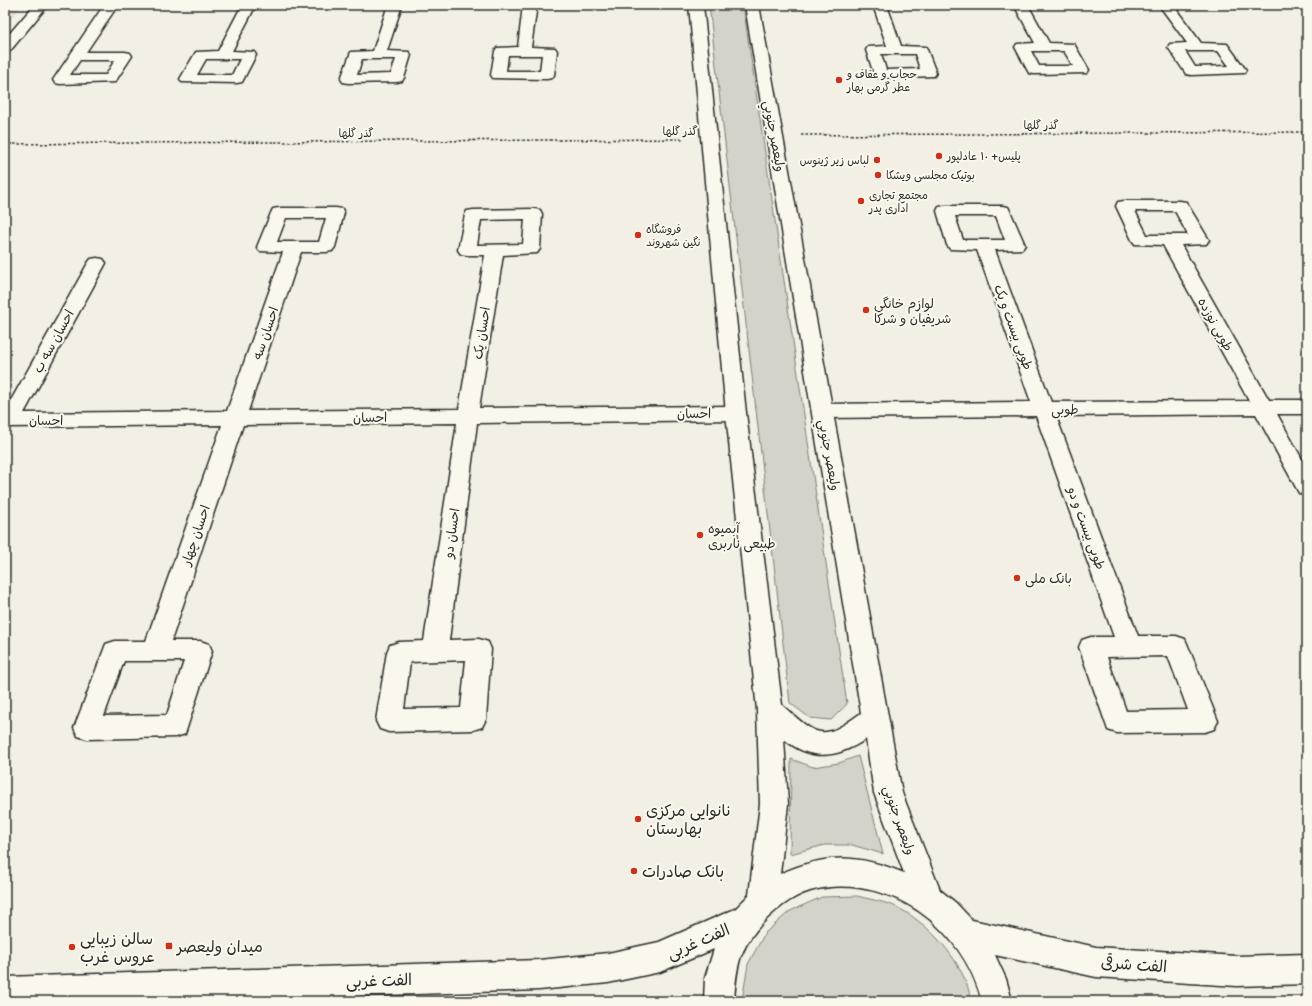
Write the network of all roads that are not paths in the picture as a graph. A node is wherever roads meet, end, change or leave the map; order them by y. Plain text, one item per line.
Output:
1 (41, 5) edge
2 (111, 5) edge
3 (249, 5) edge
4 (395, 5) edge
5 (530, 5) edge
6 (696, 5) edge
7 (752, 5) edge
8 (880, 5) edge
9 (1021, 5) edge
10 (1166, 5) edge
11 (1044, 47) dead end
12 (1197, 47) dead end
13 (5, 48) edge
14 (895, 50) dead end
15 (524, 51) dead end
16 (223, 55) dead end
17 (379, 55) dead end
18 (77, 56) dead end
19 (1169, 240) dead end
20 (984, 245) dead end
21 (294, 247) dead end
22 (495, 249) dead end
23 (97, 263) dead end
24 (1263, 407) junction
25 (1307, 407) edge
26 (1044, 409) junction
27 (822, 411) junction
28 (736, 413) junction
29 (468, 416) junction
30 (235, 418) junction
31 (7, 420) edge
32 (1307, 487) edge
33 (1130, 647) junction
34 (154, 651) junction
35 (435, 651) dead end
36 (770, 710) junction
37 (875, 717) junction
38 (763, 900) junction
39 (929, 900) junction
40 (743, 921) junction
41 (964, 933) junction
42 (1307, 969) edge
43 (5, 992) edge
44 (719, 1001) edge
45 (998, 1001) edge

1 - 13 street
2 - 18 street
3 - 16 street
4 - 17 street
5 - 15 street
6 - 28 street
7 - 27 street, وليعصر جنوبي
8 - 14 street
9 - 11 street
10 - 12 street
19 - 24 street, طوبی نوزده
20 - 26 street, طوبی بیست و یک
21 - 30 street, احسان سه
22 - 29 street, احسان یک
23 - 31 street, احسان سه ب
24 - 25 street, طوبی
24 - 26 street, طوبی
24 - 32 street, طوبی نوزده
26 - 27 street, طوبی
26 - 33 street, طوبی بیست و دو
27 - 37 street, وليعصر جنوبي
28 - 29 street, احسان
28 - 36 street
29 - 30 street, احسان
29 - 35 street, احسان دو
30 - 31 street, احسان
30 - 34 street, احسان چهار
33 - 33 street
34 - 34 street
36 - 37 street
36 - 38 street
37 - 39 street, وليعصر جنوبي
38 - 39 street
38 - 40 street
39 - 41 street
40 - 43 street, الفت غربی
40 - 44 street
41 - 42 street, الفت شرقی
41 - 45 street

